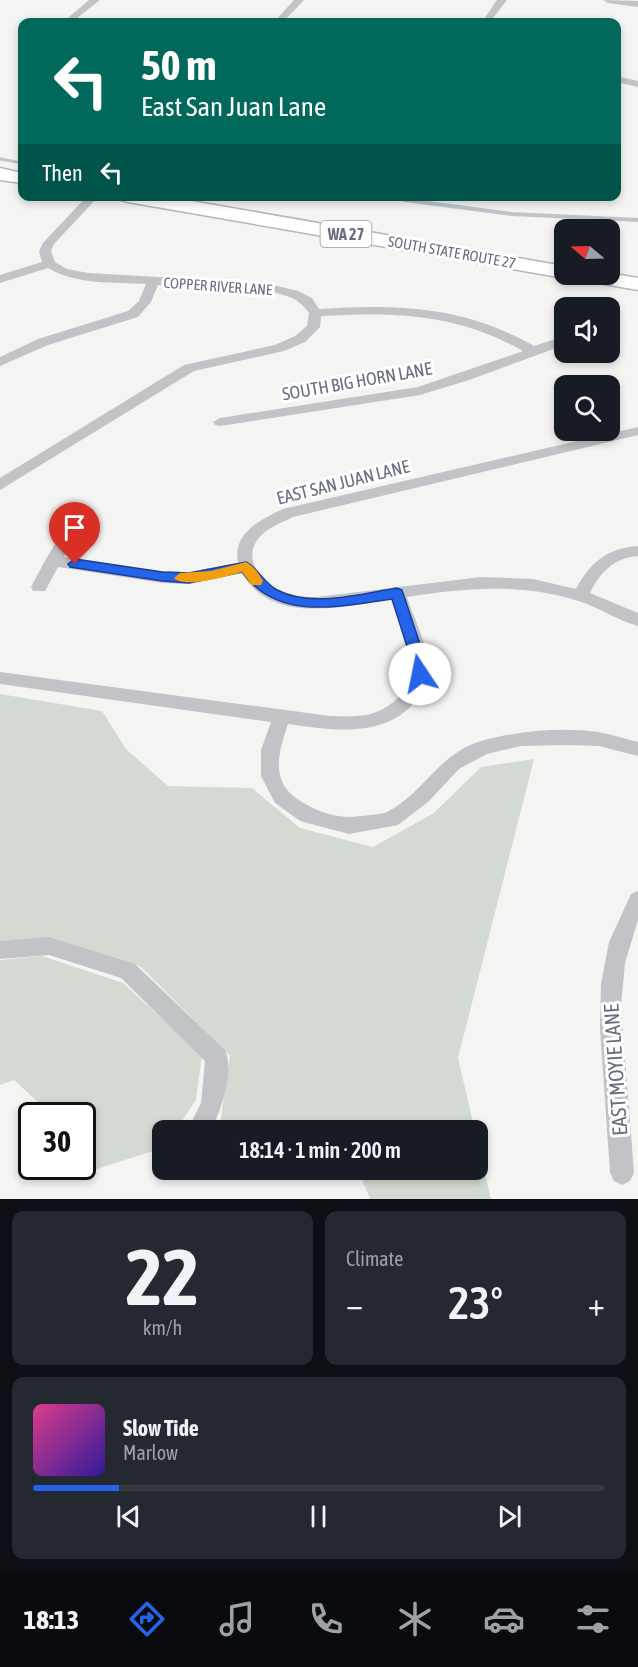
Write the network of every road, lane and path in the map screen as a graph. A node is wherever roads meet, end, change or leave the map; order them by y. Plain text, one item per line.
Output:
1 (95, 0) edge
2 (299, 0) edge
3 (502, 0) edge
4 (608, 0) edge
5 (638, 4) edge
6 (72, 18) edge
7 (282, 18) edge
8 (489, 18) edge
9 (621, 80) edge
10 (638, 84) edge
11 (0, 174) edge
12 (18, 177) edge
13 (89, 201) edge
14 (157, 201) edge
15 (49, 264) junction
16 (554, 270) edge
17 (0, 279) edge
18 (153, 281) junction
19 (620, 281) edge
20 (638, 284) edge
21 (315, 313) junction
22 (554, 343) edge
23 (532, 351) junction
24 (0, 363) edge
25 (220, 422) dead end
26 (638, 431) edge
27 (0, 485) edge
28 (83, 524) dead end
29 (638, 551) edge
30 (53, 561) junction
31 (246, 567) junction
32 (39, 586) dead end
33 (397, 593) junction
34 (580, 595) junction
35 (638, 620) edge
36 (0, 678) edge
37 (282, 717) junction
38 (638, 749) edge
39 (638, 900) edge
40 (0, 950) edge
41 (204, 1120) edge
42 (622, 1173) dead end

1 - 6 street
2 - 7 street
3 - 8 street
4 - 5 street
9 - 10 street
11 - 12 main road
13 - 15 street
14 - 16 main road, SOUTH STATE ROUTE 27 / WA 27
15 - 17 street
15 - 18 street, COPPER RIVER LANE
18 - 21 street, COPPER RIVER LANE
18 - 24 street
19 - 20 main road
21 - 23 street
21 - 27 street
22 - 23 street, SOUTH BIG HORN LANE
23 - 25 street, SOUTH BIG HORN LANE
26 - 31 street, EAST SAN JUAN LANE
28 - 30 street
29 - 34 street
30 - 31 street
30 - 32 street
31 - 33 street
33 - 34 street
33 - 37 street
34 - 35 street
36 - 37 street
37 - 38 street
39 - 42 street, EAST MOYIE LANE
40 - 41 street

